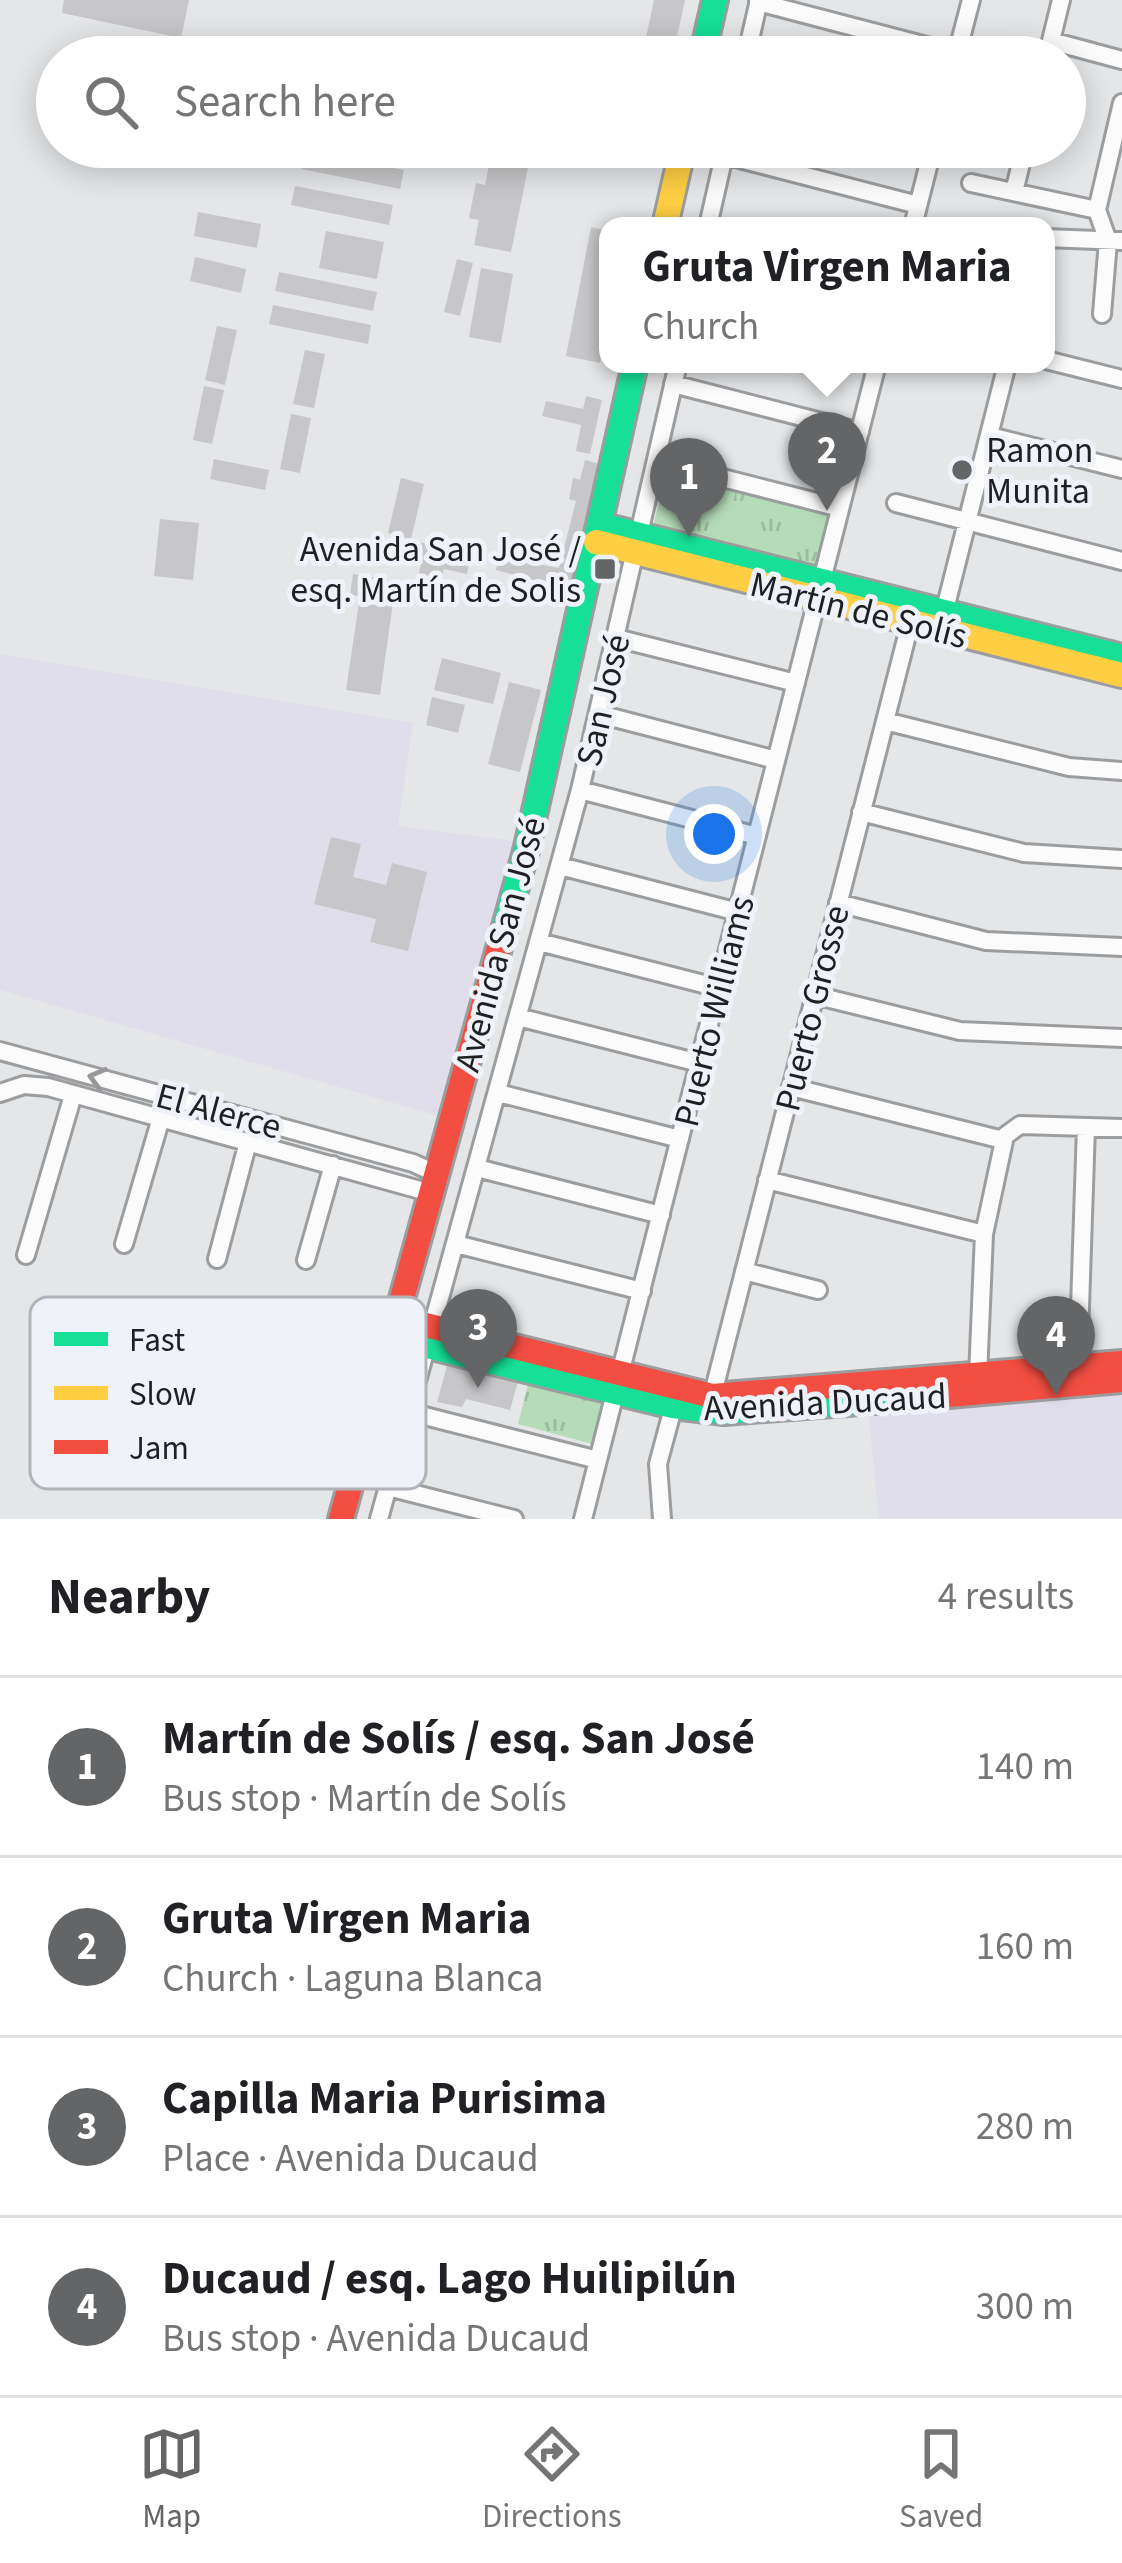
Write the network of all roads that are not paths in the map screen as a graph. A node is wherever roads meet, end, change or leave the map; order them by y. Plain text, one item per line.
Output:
1 (715, 0) edge
2 (971, 0) edge
3 (1061, 0) edge
4 (758, 1) edge
5 (707, 36) edge
6 (750, 36) edge
7 (885, 36) edge
8 (962, 36) edge
9 (1052, 36) edge
10 (1086, 55) edge
11 (1122, 60) edge
12 (1122, 103) edge
13 (677, 168) edge
14 (721, 168) edge
15 (786, 168) edge
16 (928, 168) edge
17 (1020, 168) edge
18 (971, 183) dead end
19 (1014, 192) junction
20 (918, 205) junction
21 (1097, 210) junction
22 (667, 217) edge
23 (710, 217) edge
24 (915, 217) edge
25 (1055, 238) edge
26 (1115, 241) edge
27 (1102, 314) dead end
28 (1055, 362) edge
29 (633, 373) edge
30 (676, 373) edge
31 (876, 373) edge
32 (1005, 373) edge
33 (1122, 380) edge
34 (674, 384) junction
35 (860, 433) junction
36 (990, 436) junction
37 (656, 461) junction
38 (1122, 470) edge
39 (896, 503) dead end
40 (840, 508) junction
41 (969, 522) junction
42 (598, 534) junction
43 (638, 544) junction
44 (1122, 561) edge
45 (819, 590) junction
46 (944, 613) junction
47 (912, 614) junction
48 (616, 638) junction
49 (1122, 657) edge
50 (1122, 674) edge
51 (796, 683) junction
52 (599, 714) junction
53 (885, 722) junction
54 (776, 760) junction
55 (1122, 771) edge
56 (580, 790) junction
57 (861, 812) junction
58 (757, 836) junction
59 (1122, 859) edge
60 (560, 866) junction
61 (838, 903) junction
62 (738, 912) junction
63 (539, 942) junction
64 (1122, 947) edge
65 (718, 988) junction
66 (814, 995) junction
67 (518, 1017) junction
68 (1122, 1038) edge
69 (0, 1052) edge
70 (699, 1063) junction
71 (791, 1087) junction
72 (0, 1093) edge
73 (498, 1093) junction
74 (73, 1094) junction
75 (160, 1118) junction
76 (1086, 1127) junction
77 (1122, 1128) edge
78 (680, 1139) junction
79 (1003, 1140) junction
80 (248, 1142) junction
81 (333, 1165) junction
82 (477, 1168) junction
83 (767, 1180) junction
84 (434, 1184) junction
85 (661, 1214) junction
86 (984, 1234) junction
87 (124, 1244) dead end
88 (456, 1244) junction
89 (26, 1255) dead end
90 (217, 1259) dead end
91 (306, 1260) dead end
92 (744, 1271) junction
93 (818, 1290) dead end
94 (642, 1291) junction
95 (402, 1297) edge
96 (426, 1334) edge
97 (430, 1335) junction
98 (426, 1350) edge
99 (1122, 1364) edge
100 (1078, 1367) junction
101 (978, 1376) junction
102 (1122, 1380) edge
103 (618, 1383) junction
104 (676, 1398) junction
105 (710, 1404) junction
106 (426, 1416) edge
107 (598, 1460) junction
108 (349, 1489) edge
109 (387, 1489) edge
110 (396, 1489) edge
111 (341, 1519) edge
112 (379, 1519) edge
113 (514, 1519) edge
114 (583, 1519) edge
115 (662, 1519) edge

1 - 5 street
2 - 8 street
3 - 9 street
4 - 6 street
4 - 7 street
10 - 11 street
12 - 21 street
13 - 22 street
14 - 23 street
15 - 20 street
16 - 20 street
17 - 19 street
18 - 19 street
19 - 21 street
20 - 24 street
21 - 26 street
25 - 26 street
26 - 27 street
28 - 33 street
29 - 42 street, Avenida San José
30 - 34 street, San José
31 - 35 street, Puerto Williams
32 - 36 street
34 - 35 street
34 - 37 street, San José
35 - 40 street, Puerto Williams
36 - 38 street
36 - 41 street
37 - 40 street
37 - 43 street, San José
39 - 41 street
40 - 45 street, Puerto Williams
41 - 44 street
41 - 46 street
42 - 43 street, Martín de Solís
42 - 84 street, Avenida San José
43 - 45 street, Martín de Solís
43 - 48 street, San José
45 - 47 street, Martín de Solís
45 - 51 street, Puerto Williams
46 - 47 street, Martín de Solís
46 - 49 street, Martín de Solís
47 - 50 street, Martín de Solís
47 - 53 street, Puerto Grosse
48 - 51 street
48 - 52 street, San José
51 - 54 street, Puerto Williams
52 - 54 street
52 - 56 street, San José
53 - 55 street
53 - 57 street, Puerto Grosse
54 - 58 street, Puerto Williams
56 - 58 street
56 - 60 street, San José
57 - 59 street
57 - 61 street, Puerto Grosse
58 - 62 street, Puerto Williams
60 - 62 street
60 - 63 street, San José
61 - 64 street
61 - 66 street, Puerto Grosse
62 - 65 street, Puerto Williams
63 - 65 street
63 - 67 street, San José
65 - 70 street, Puerto Williams
66 - 68 street
66 - 71 street, Puerto Grosse
67 - 70 street
67 - 73 street, San José
84 -> 69 street, El Alerce
70 - 78 street, Puerto Williams
71 - 79 street
71 - 83 street, Puerto Grosse
72 - 74 street, El Alerce
73 - 78 street
73 - 82 street, San José
74 - 75 street, El Alerce
74 - 89 street
75 - 80 street, El Alerce
75 - 87 street
76 - 77 street
76 - 79 street
76 - 100 street
78 - 85 street, Puerto Williams
79 - 86 street
80 - 81 street, El Alerce
80 - 90 street
81 - 84 street, El Alerce
81 - 91 street
82 - 85 street
82 - 88 street, San José
83 - 86 street
83 - 92 street, Puerto Grosse
84 - 95 street, Avenida San José
85 - 94 street, Puerto Williams
86 - 101 street
88 - 94 street
88 - 97 street, San José
92 - 93 street
92 - 105 street, Puerto Grosse
94 - 103 street, Puerto Williams
96 - 97 street, Avenida Ducaud
97 - 98 street, San José
97 - 103 street, Avenida Ducaud
99 - 100 street, Avenida Ducaud
100 - 101 street, Avenida Ducaud
101 - 105 street, Avenida Ducaud
102 - 105 street, Avenida Ducaud
103 - 104 street, Avenida Ducaud
103 - 107 street, Puerto Williams
104 - 105 street, Avenida Ducaud
104 - 115 street
106 - 107 street
107 - 114 street, Puerto Williams
108 - 111 street, Avenida San José
109 - 112 street, San José
110 - 113 street

